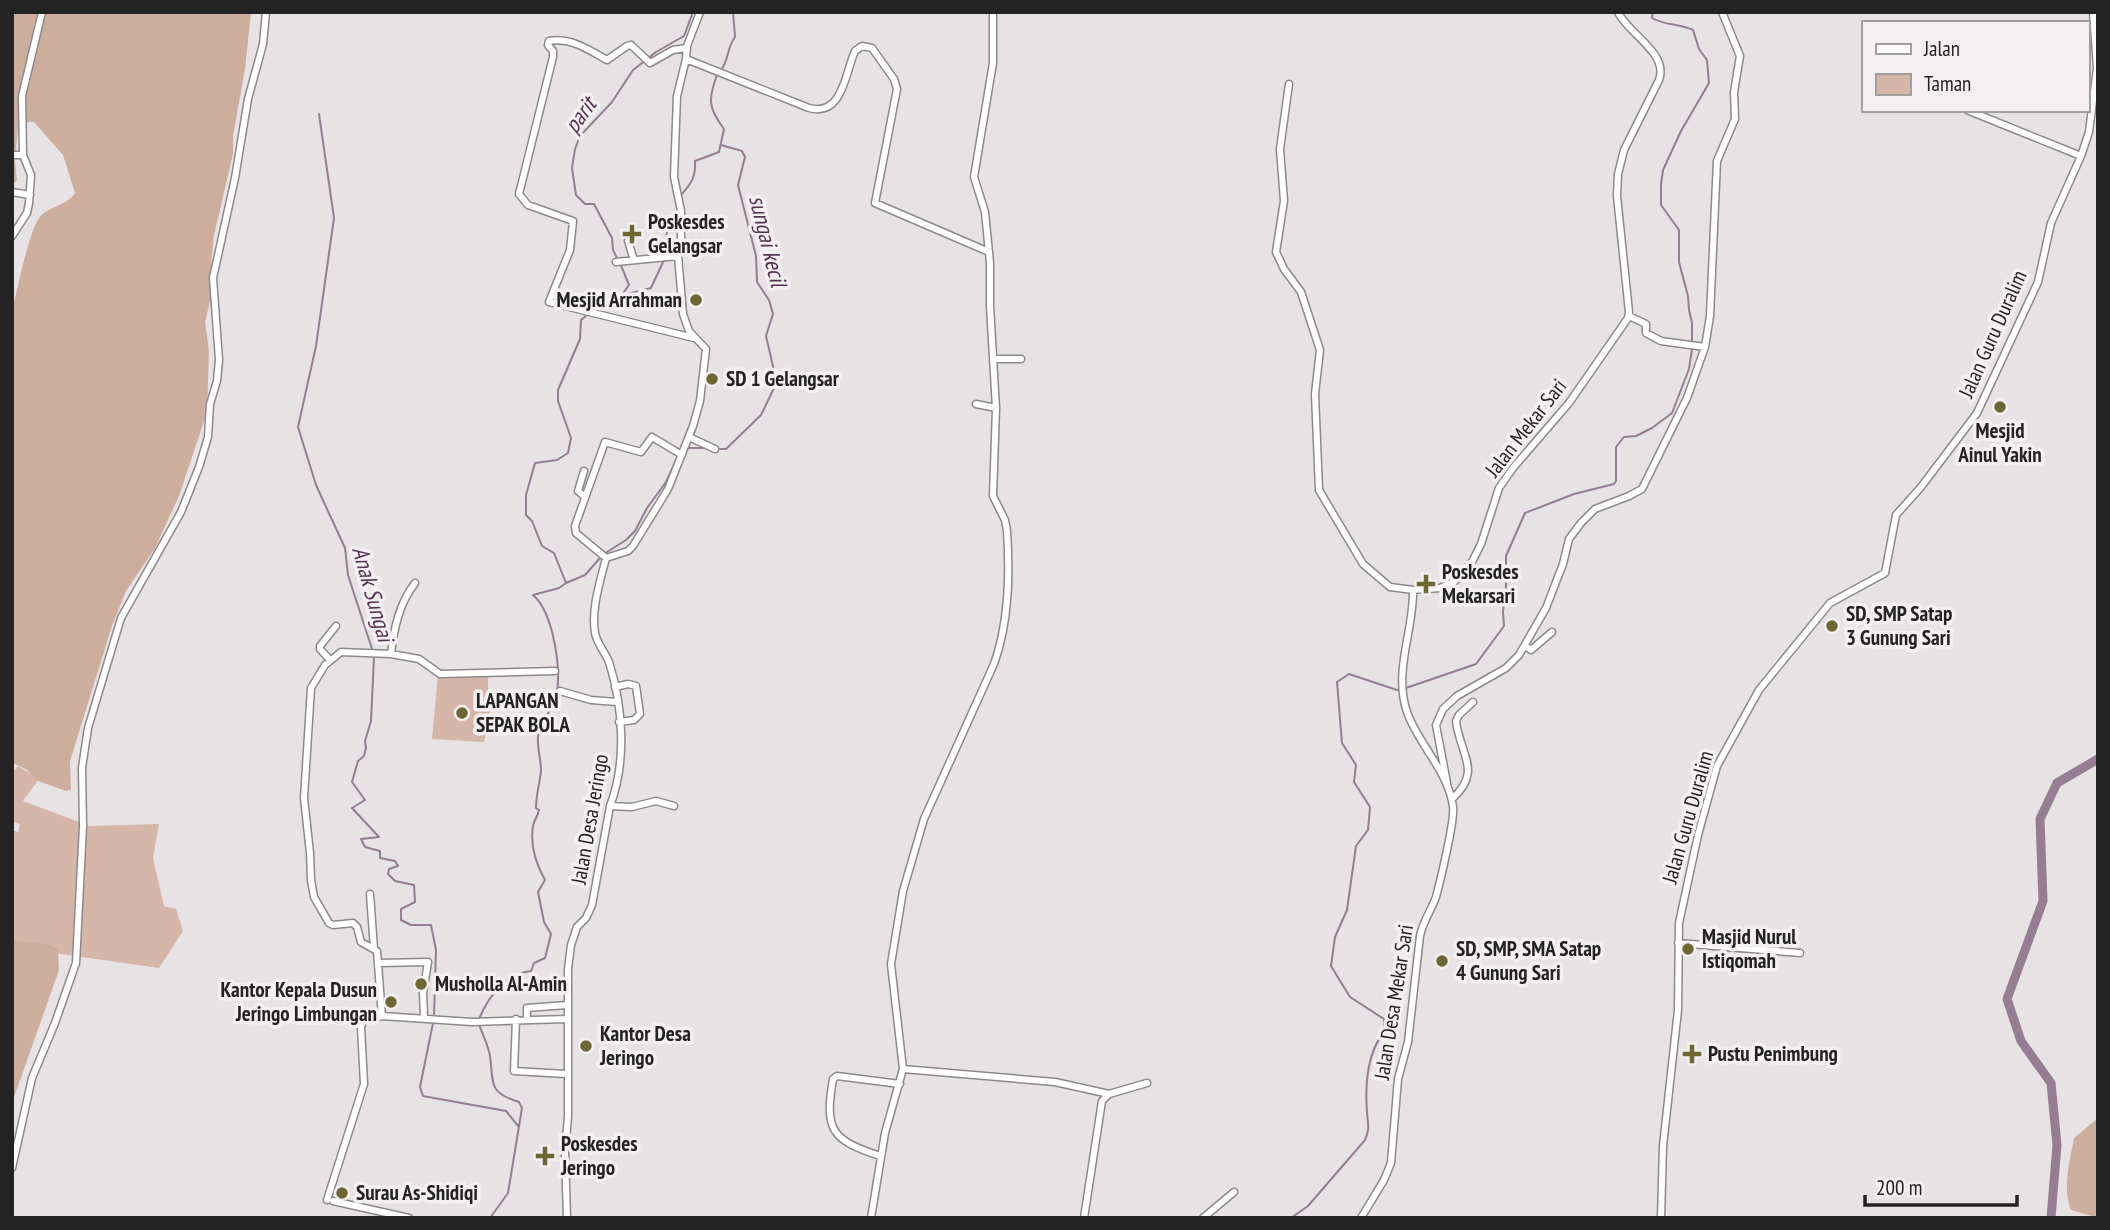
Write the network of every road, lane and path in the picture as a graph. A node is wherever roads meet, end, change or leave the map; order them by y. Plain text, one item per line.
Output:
1 (42, 12) edge
2 (266, 12) edge
3 (700, 12) edge
4 (993, 12) edge
5 (1618, 12) edge
6 (1721, 12) edge
7 (2094, 12) edge
8 (686, 48) junction
9 (686, 59) junction
10 (1289, 84) dead end
11 (1972, 112) edge
12 (12, 155) edge
13 (23, 155) junction
14 (2081, 156) junction
15 (12, 192) edge
16 (30, 195) junction
17 (12, 236) edge
18 (628, 241) dead end
19 (989, 252) junction
20 (673, 257) junction
21 (634, 260) junction
22 (616, 262) dead end
23 (1629, 316) junction
24 (694, 338) junction
25 (1705, 347) junction
26 (994, 359) junction
27 (1021, 359) dead end
28 (976, 404) dead end
29 (996, 408) junction
30 (687, 440) junction
31 (715, 449) dead end
32 (680, 453) junction
33 (584, 471) dead end
34 (584, 496) junction
35 (601, 554) junction
36 (415, 583) dead end
37 (1413, 590) junction
38 (336, 626) dead end
39 (1552, 632) dead end
40 (1525, 646) junction
41 (391, 654) junction
42 (330, 660) junction
43 (555, 671) dead end
44 (615, 687) junction
45 (560, 691) dead end
46 (617, 702) junction
47 (1473, 702) dead end
48 (619, 722) junction
49 (1448, 788) junction
50 (1451, 799) junction
51 (610, 806) junction
52 (674, 806) dead end
53 (370, 894) dead end
54 (1678, 943) junction
55 (374, 949) junction
56 (1800, 953) dead end
57 (379, 962) junction
58 (568, 1005) junction
59 (383, 1016) junction
60 (424, 1017) junction
61 (516, 1019) junction
62 (527, 1019) junction
63 (567, 1019) junction
64 (903, 1069) junction
65 (566, 1074) junction
66 (1147, 1083) dead end
67 (901, 1084) junction
68 (1109, 1094) junction
69 (880, 1156) junction
70 (12, 1168) edge
71 (1234, 1192) dead end
72 (409, 1218) edge
73 (567, 1218) edge
74 (871, 1218) edge
75 (1084, 1218) edge
76 (1203, 1218) edge
77 (1361, 1218) edge
78 (1661, 1218) edge

1 - 13 street
2 - 70 street
3 - 8 street
4 - 19 street
5 - 23 street
6 - 25 street
7 - 14 street, Jalan Guru Duralim
8 - 9 street
8 - 24 street
9 - 19 street
9 - 20 street
10 - 37 street, Jalan Mekar Sari
11 - 14 street
12 - 13 street
13 - 16 street
14 - 54 street, Jalan Guru Duralim
15 - 16 street
16 - 17 street
18 - 21 street
19 - 26 street
20 - 21 street
20 - 24 street
21 - 22 street
23 - 25 street
23 - 37 street, Jalan Mekar Sari
24 - 30 street
25 - 40 street
26 - 27 street
26 - 29 street
28 - 29 street
29 - 64 street
30 - 31 street
30 - 32 street
32 - 34 street
32 - 35 street
33 - 34 street
34 - 35 street
35 - 44 street, Jalan Desa Jeringo
36 - 41 street
37 - 49 street, Jalan Desa Mekar Sari
38 - 42 street
39 - 40 street
40 - 49 street
41 - 42 street
41 - 43 street
42 - 55 street
44 - 46 street, Jalan Desa Jeringo
44 - 48 street
45 - 46 street
46 - 48 street, Jalan Desa Jeringo
47 - 50 street
48 - 51 street, Jalan Desa Jeringo
49 - 50 street, Jalan Desa Mekar Sari
50 - 77 street, Jalan Desa Mekar Sari
51 - 52 street
51 - 58 street, Jalan Desa Jeringo
53 - 55 street
54 - 56 street
54 - 78 street, Jalan Guru Duralim
55 - 57 street
57 - 59 street
57 - 60 street
58 - 62 street
58 - 63 street, Jalan Desa Jeringo
59 - 60 street
59 - 72 street
60 - 61 street
61 - 62 street
61 - 65 street
62 - 63 street
63 - 65 street, Jalan Desa Jeringo
64 - 67 street
64 - 68 street
65 - 73 street, Jalan Desa Jeringo
66 - 68 street
67 - 69 street
67 - 69 street
68 - 75 street
69 - 74 street
71 - 76 street

